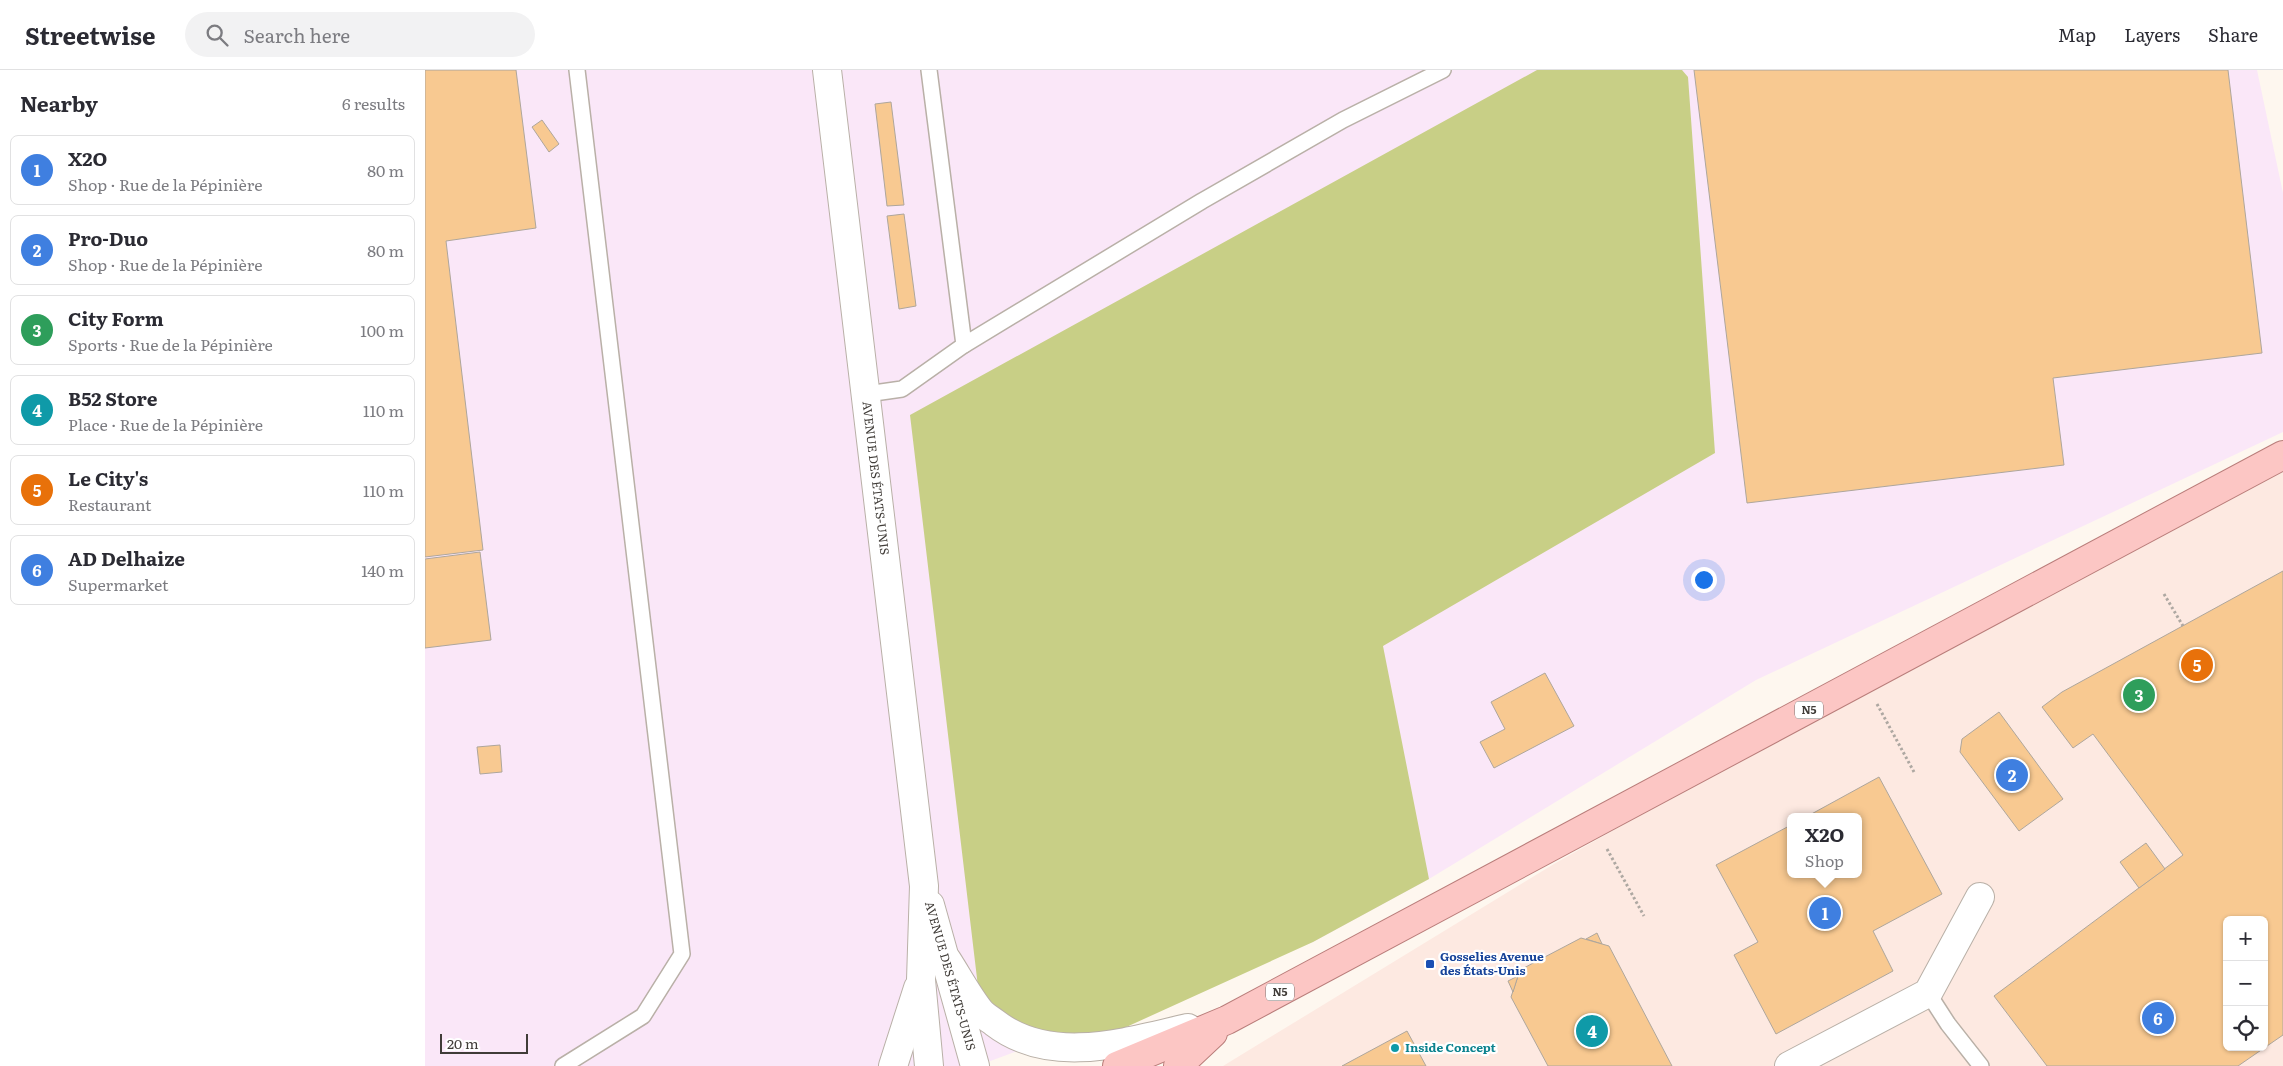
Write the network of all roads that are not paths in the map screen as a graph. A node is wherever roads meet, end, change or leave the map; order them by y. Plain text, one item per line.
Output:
1 (577, 70) edge
2 (827, 70) edge
3 (929, 70) edge
4 (1443, 70) edge
5 (964, 345) junction
6 (867, 394) junction
7 (2283, 455) edge
8 (924, 886) junction
9 (1980, 897) dead end
10 (947, 960) junction
11 (921, 980) junction
12 (1928, 993) junction
13 (1227, 1020) junction
14 (563, 1066) edge
15 (893, 1066) edge
16 (929, 1066) edge
17 (975, 1066) edge
18 (1117, 1066) edge
19 (1178, 1066) edge
20 (1789, 1066) edge
21 (1981, 1066) edge

1 - 14 lane
2 - 6 street, AVENUE DES ÉTATS-UNIS
3 - 5 lane
4 - 5 lane
5 - 6 lane
6 - 8 street, AVENUE DES ÉTATS-UNIS
7 - 13 main road, N5
8 - 10 street, AVENUE DES ÉTATS-UNIS
8 - 11 street, AVENUE DES ÉTATS-UNIS
9 - 12 street
10 - 13 street
10 - 17 street, AVENUE DES ÉTATS-UNIS
11 - 15 street
11 - 16 street, AVENUE DES ÉTATS-UNIS
12 - 20 street
12 - 21 lane
13 - 18 main road, N5
13 - 19 main road, N5

